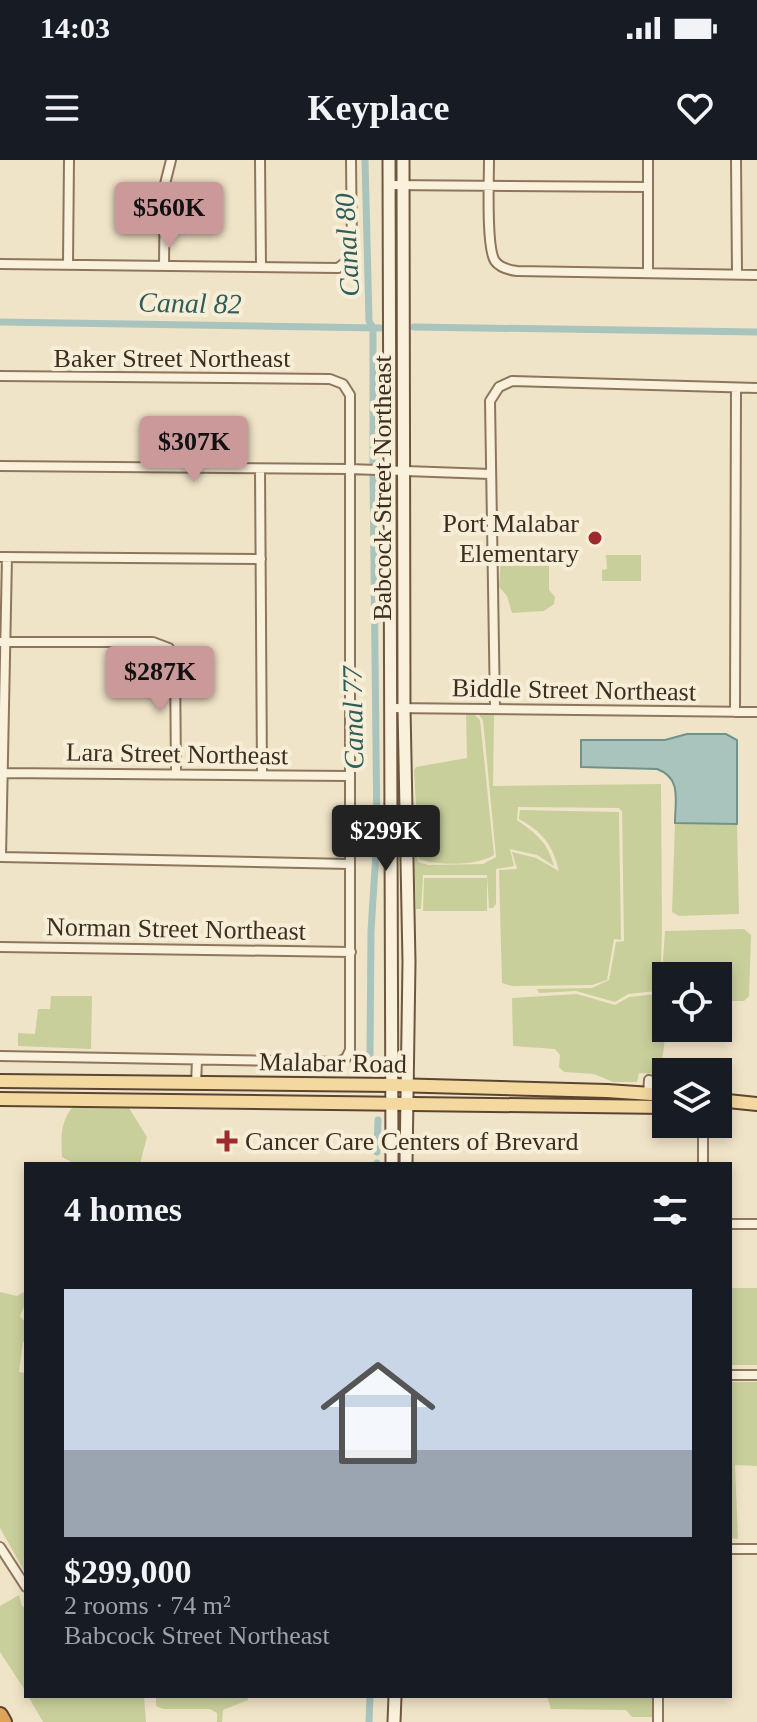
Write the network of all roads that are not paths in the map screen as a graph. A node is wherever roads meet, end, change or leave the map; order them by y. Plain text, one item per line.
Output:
1 (69, 160) edge
2 (171, 160) edge
3 (260, 160) edge
4 (351, 160) edge
5 (389, 160) edge
6 (403, 160) edge
7 (489, 160) edge
8 (648, 160) edge
9 (736, 160) edge
10 (389, 185) junction
11 (403, 185) junction
12 (489, 185) junction
13 (648, 187) junction
14 (0, 264) edge
15 (68, 265) junction
16 (164, 266) junction
17 (261, 266) junction
18 (648, 273) junction
19 (737, 274) junction
20 (757, 275) edge
21 (0, 376) edge
22 (736, 388) junction
23 (757, 388) edge
24 (0, 466) edge
25 (260, 469) junction
26 (349, 469) junction
27 (390, 472) junction
28 (404, 473) junction
29 (490, 474) junction
30 (3, 557) edge
31 (261, 559) junction
32 (2, 642) edge
33 (391, 708) junction
34 (404, 708) junction
35 (495, 709) junction
36 (735, 712) junction
37 (757, 712) edge
38 (3, 773) junction
39 (176, 773) junction
40 (262, 775) junction
41 (350, 776) junction
42 (393, 847) junction
43 (0, 857) edge
44 (350, 864) junction
45 (407, 865) junction
46 (0, 947) edge
47 (351, 952) junction
48 (0, 1056) edge
49 (197, 1060) junction
50 (649, 1080) dead end
51 (0, 1081) edge
52 (196, 1084) junction
53 (393, 1085) junction
54 (407, 1086) junction
55 (648, 1093) junction
56 (652, 1093) edge
57 (0, 1099) edge
58 (169, 1100) junction
59 (732, 1102) edge
60 (393, 1103) junction
61 (407, 1104) junction
62 (757, 1105) edge
63 (595, 1106) junction
64 (732, 1106) edge
65 (652, 1107) edge
66 (703, 1138) edge
67 (392, 1162) edge
68 (406, 1162) edge
69 (703, 1162) edge
70 (732, 1224) edge
71 (757, 1224) edge
72 (732, 1375) edge
73 (757, 1375) edge
74 (0, 1547) edge
75 (732, 1549) edge
76 (757, 1549) edge
77 (24, 1584) edge
78 (395, 1698) edge
79 (658, 1698) edge
80 (0, 1715) edge
81 (4, 1722) edge
82 (394, 1722) edge
83 (658, 1722) edge

1 - 15 street
2 - 16 street
3 - 17 street
4 - 17 street
5 - 10 main road, Babcock Street Northeast
6 - 11 main road, Babcock Street Northeast
7 - 12 street
8 - 13 street
9 - 19 street
10 - 11 street
10 - 27 main road, Babcock Street Northeast
11 - 12 street
11 - 28 main road, Babcock Street Northeast
12 - 13 street
12 - 18 street
13 - 18 street
14 - 15 street
15 - 16 street
16 - 17 street
18 - 19 street
19 - 20 street
21 - 26 street, Baker Street Northeast
22 - 23 street
22 - 29 street
22 - 36 street
24 - 25 street
25 - 26 street
25 - 31 street
26 - 27 street
26 - 41 street
27 - 28 street
27 - 33 main road, Babcock Street Northeast
28 - 29 street
28 - 34 main road, Babcock Street Northeast
29 - 35 street
30 - 31 street
30 - 32 street
31 - 40 street
32 - 38 street
32 - 39 street
33 - 34 street, Biddle Street Northeast
33 - 42 main road, Babcock Street Northeast
34 - 35 street, Biddle Street Northeast
34 - 45 main road, Babcock Street Northeast
35 - 36 street, Biddle Street Northeast
36 - 37 street, Biddle Street Northeast
38 - 39 street, Lara Street Northeast
38 - 43 street
39 - 40 street, Lara Street Northeast
40 - 41 street, Lara Street Northeast
41 - 44 street
42 - 45 main road
42 - 53 main road, Babcock Street Northeast
43 - 44 street
44 - 47 street
45 - 54 main road, Babcock Street Northeast
46 - 47 street, Norman Street Northeast
47 - 49 street
48 - 49 street
49 - 52 street
50 - 55 street
51 - 52 main road, Malabar Road
52 - 53 main road, Malabar Road
52 - 58 main road
53 - 54 main road, Malabar Road
53 - 60 main road, Babcock Street Northeast
54 - 55 main road, Malabar Road
54 - 61 main road, Babcock Street Northeast
55 - 56 main road, Malabar Road
55 - 63 main road
57 - 58 main road, Malabar Road
58 - 60 main road, Malabar Road
59 - 62 main road
60 - 61 main road, Malabar Road
60 - 67 main road, Babcock Street Northeast
61 - 63 main road, Malabar Road
61 - 68 main road, Babcock Street Northeast
62 - 64 main road
63 - 65 main road, Malabar Road
66 - 69 street
70 - 71 street
72 - 73 street
74 - 77 street
75 - 76 street
78 - 82 main road
79 - 83 street
80 - 81 highway

